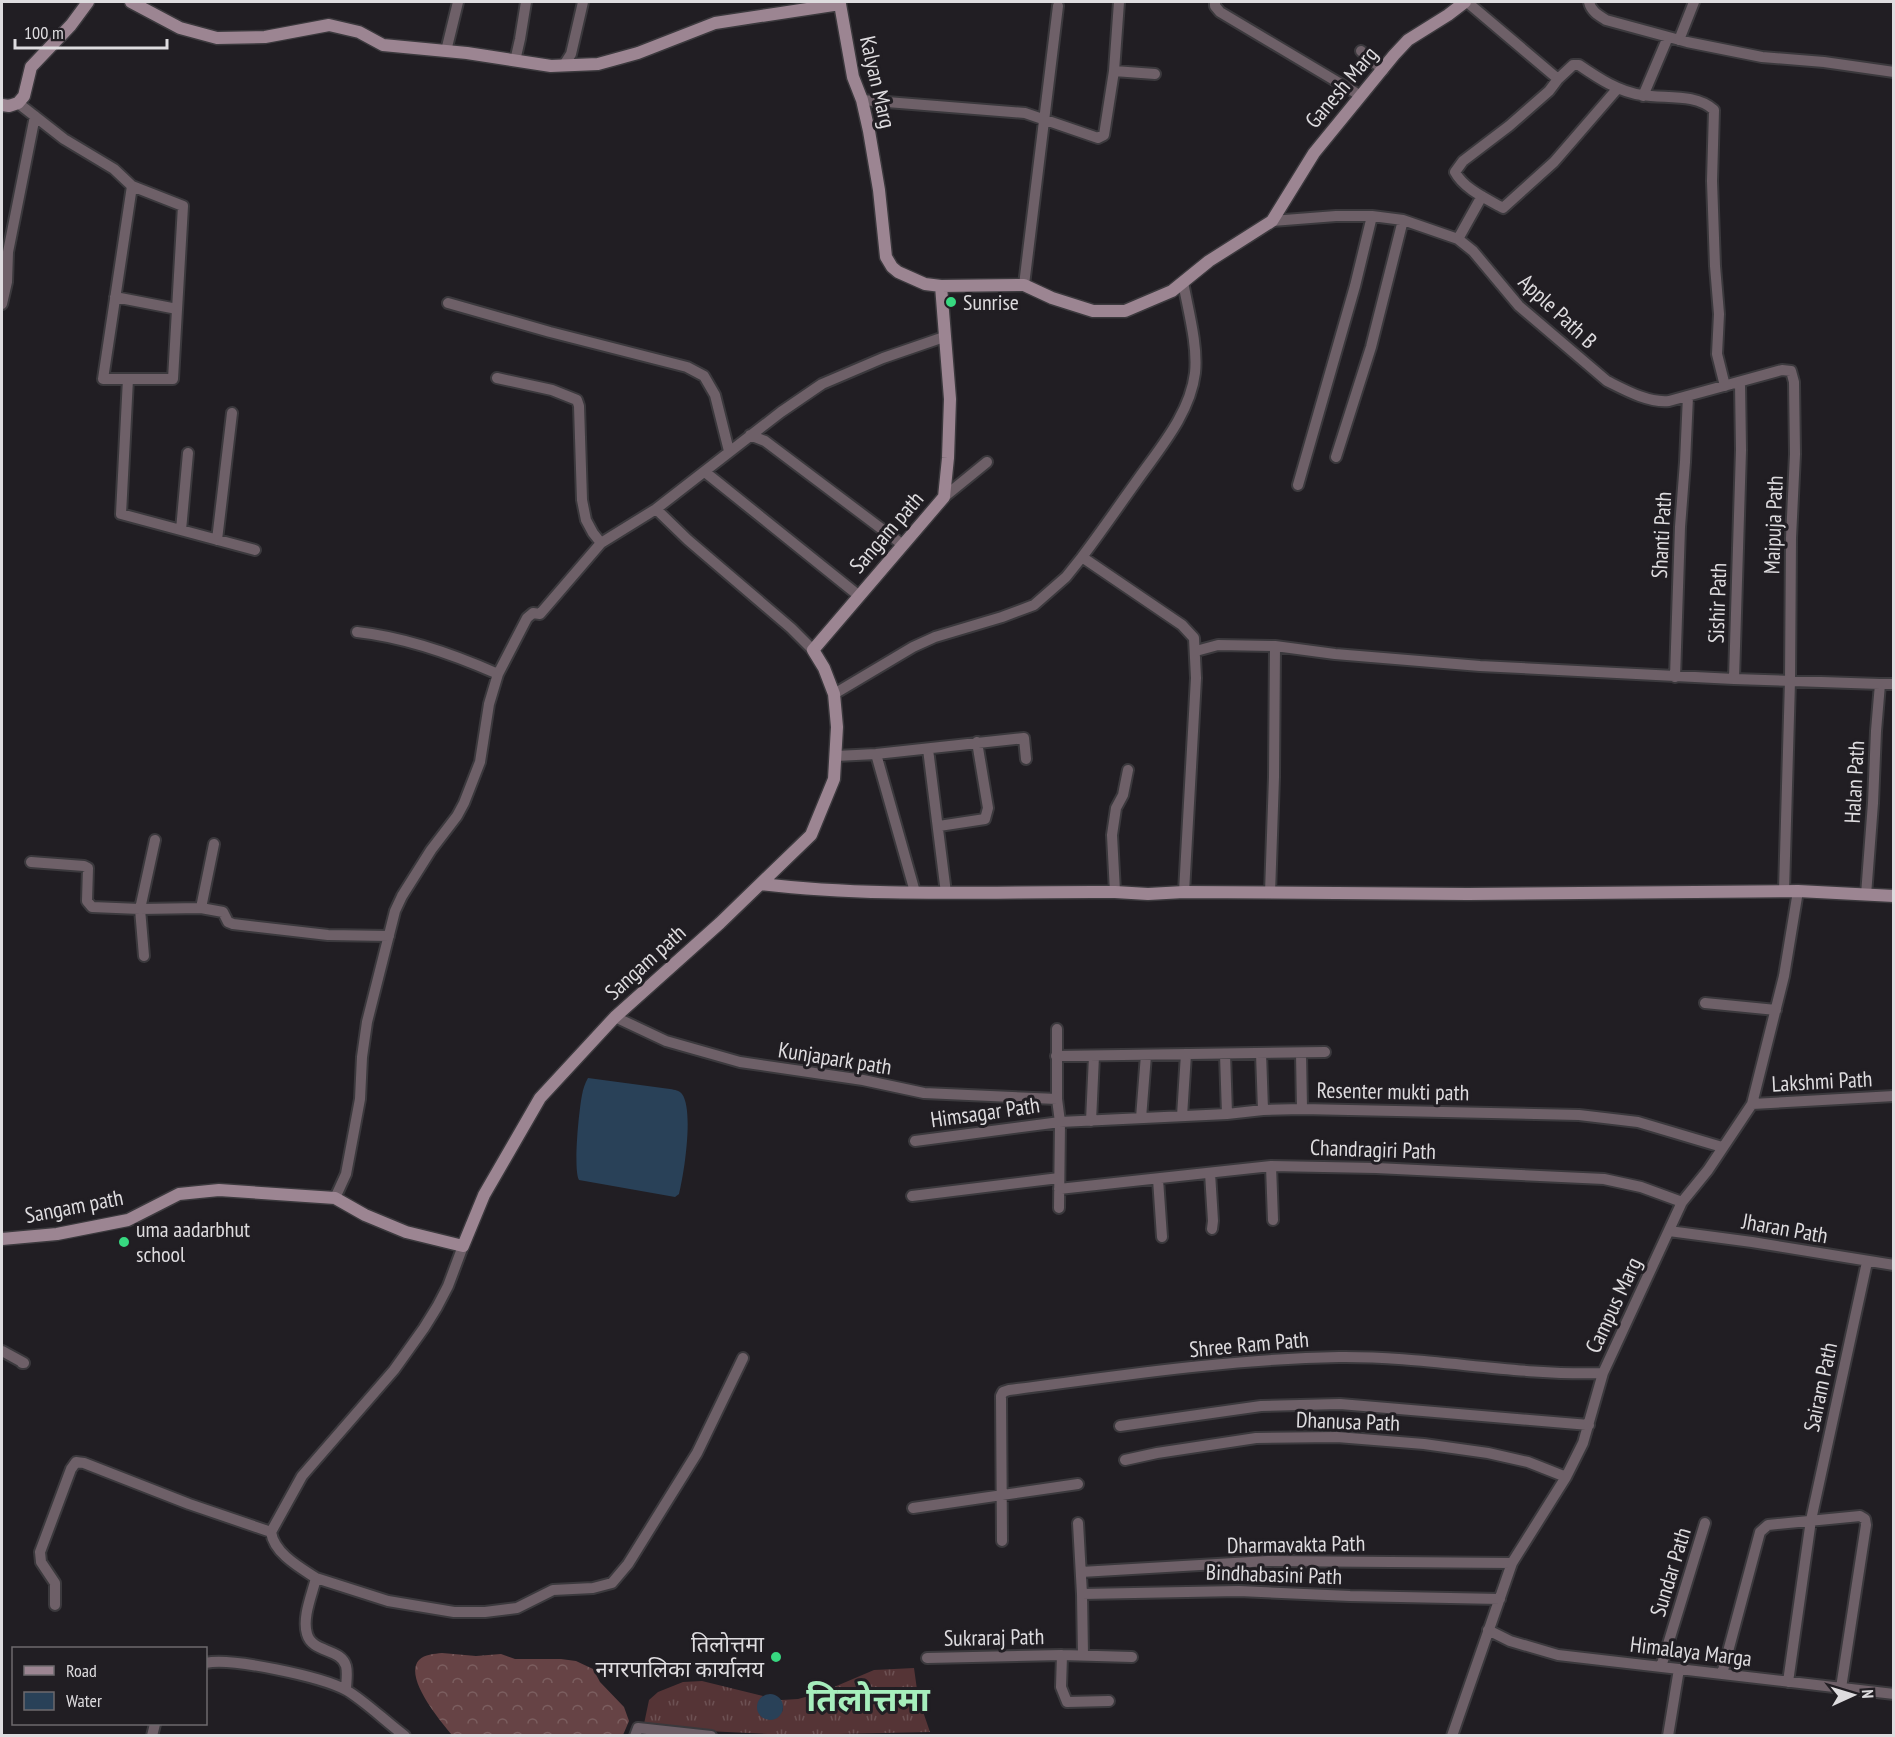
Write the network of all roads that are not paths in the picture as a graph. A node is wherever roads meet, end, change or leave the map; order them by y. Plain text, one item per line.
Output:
1 (88, 2) edge
2 (131, 2) edge
3 (458, 2) edge
4 (526, 2) edge
5 (583, 2) edge
6 (1119, 2) edge
7 (1215, 2) edge
8 (1466, 2) edge
9 (1589, 2) edge
10 (1694, 2) edge
11 (840, 3) edge
12 (1058, 6) dead end
13 (1674, 38) junction
14 (446, 51) junction
15 (1361, 51) dead end
16 (515, 61) junction
17 (564, 65) junction
18 (1383, 69) junction
19 (1114, 71) junction
20 (1893, 72) edge
21 (1155, 74) dead end
22 (1558, 79) junction
23 (1618, 88) junction
24 (1361, 96) junction
25 (1643, 96) junction
26 (862, 100) junction
27 (18, 103) junction
28 (2, 105) edge
29 (35, 116) junction
30 (1044, 118) junction
31 (132, 186) junction
32 (1482, 196) junction
33 (1372, 216) junction
34 (1403, 220) junction
35 (1272, 221) junction
36 (1458, 239) junction
37 (1184, 282) junction
38 (1024, 285) junction
39 (941, 286) junction
40 (115, 297) junction
41 (448, 303) dead end
42 (2, 304) edge
43 (177, 309) junction
44 (944, 337) junction
45 (1791, 371) joint
46 (497, 378) dead end
47 (128, 379) junction
48 (1740, 383) junction
49 (1725, 386) junction
50 (1688, 396) junction
51 (232, 413) dead end
52 (750, 435) junction
53 (729, 451) junction
54 (188, 453) dead end
55 (1336, 457) dead end
56 (987, 462) dead end
57 (705, 472) junction
58 (1298, 485) dead end
59 (944, 497) junction
60 (656, 509) junction
61 (181, 530) junction
62 (217, 540) junction
63 (601, 543) junction
64 (903, 545) junction
65 (255, 550) dead end
66 (1082, 556) junction
67 (858, 595) junction
68 (357, 632) dead end
69 (1275, 646) junction
70 (813, 650) junction
71 (1196, 651) junction
72 (498, 674) junction
73 (1675, 677) junction
74 (1734, 679) junction
75 (1790, 681) junction
76 (1880, 684) junction
77 (1893, 684) edge
78 (834, 694) junction
79 (977, 742) junction
80 (928, 748) junction
81 (876, 754) junction
82 (836, 756) junction
83 (1026, 759) dead end
84 (1128, 770) dead end
85 (939, 826) junction
86 (155, 840) dead end
87 (214, 844) dead end
88 (31, 862) dead end
89 (760, 884) junction
90 (1784, 891) junction
91 (1798, 891) junction
92 (915, 892) junction
93 (1115, 892) junction
94 (1184, 892) junction
95 (946, 893) junction
96 (1270, 893) junction
97 (1866, 895) junction
98 (1893, 896) edge
99 (201, 908) junction
100 (140, 909) junction
101 (389, 936) junction
102 (144, 956) dead end
103 (1705, 1004) dead end
104 (1776, 1010) junction
105 (615, 1017) junction
106 (1057, 1029) dead end
107 (1325, 1052) dead end
108 (1261, 1053) junction
109 (1301, 1053) junction
110 (1186, 1054) junction
111 (1225, 1054) junction
112 (1146, 1055) junction
113 (1056, 1056) junction
114 (1094, 1056) junction
115 (1893, 1096) edge
116 (1057, 1099) junction
117 (1752, 1104) junction
118 (1302, 1109) junction
119 (1263, 1110) junction
120 (1227, 1114) junction
121 (1182, 1116) junction
122 (1142, 1118) junction
123 (1091, 1121) junction
124 (1060, 1122) junction
125 (915, 1141) dead end
126 (1722, 1147) junction
127 (1271, 1166) junction
128 (1210, 1173) junction
129 (1158, 1179) junction
130 (1059, 1184) junction
131 (912, 1196) dead end
132 (335, 1198) junction
133 (1682, 1202) junction
134 (1059, 1208) dead end
135 (1273, 1220) dead end
136 (1212, 1229) dead end
137 (1669, 1231) junction
138 (1162, 1237) dead end
139 (2, 1239) edge
140 (462, 1246) junction
141 (1867, 1262) junction
142 (1893, 1265) edge
143 (2, 1351) edge
144 (743, 1358) dead end
145 (22, 1362) dead end
146 (1603, 1373) junction
147 (1589, 1425) junction
148 (1120, 1426) dead end
149 (1125, 1460) dead end
150 (1566, 1477) junction
151 (1078, 1484) dead end
152 (1001, 1496) junction
153 (912, 1508) dead end
154 (1811, 1520) junction
155 (1078, 1522) dead end
156 (1705, 1523) dead end
157 (271, 1532) junction
158 (1002, 1541) dead end
159 (1512, 1563) junction
160 (1081, 1572) junction
161 (316, 1578) junction
162 (1083, 1594) junction
163 (1500, 1599) junction
164 (55, 1605) dead end
165 (1488, 1630) junction
166 (1062, 1654) junction
167 (1083, 1655) junction
168 (1132, 1657) dead end
169 (927, 1658) dead end
170 (207, 1663) edge
171 (1660, 1667) junction
172 (1679, 1669) junction
173 (1722, 1674) junction
174 (1788, 1682) junction
175 (1841, 1688) junction
176 (346, 1690) junction
177 (1893, 1694) edge
178 (1109, 1701) dead end
179 (405, 1735) edge
180 (635, 1736) edge
181 (711, 1736) edge
182 (1452, 1736) edge
183 (1668, 1736) edge

1 - 27 street
2 - 14 street, Kalyan Marg
3 - 14 street
4 - 16 street
5 - 17 street
6 - 19 street
7 - 24 street
8 - 18 street, Ganesh Marg
8 - 22 street
9 - 13 street
10 - 13 street
11 - 17 street, Kalyan Marg
11 - 26 street, Kalyan Marg
12 - 30 street
13 - 20 street
13 - 25 street
14 - 16 street, Kalyan Marg
15 - 18 street
16 - 17 street, Kalyan Marg
18 - 24 street, Ganesh Marg
19 - 21 street
19 - 30 street
22 - 23 street
22 - 32 street
23 - 25 street
23 - 32 street
24 - 35 street, Ganesh Marg
25 - 49 street
26 - 30 street
26 - 39 street, Kalyan Marg
27 - 28 street
27 - 29 street
29 - 31 street
29 - 42 street
30 - 38 street
31 - 40 street
31 - 43 street
32 - 36 street
33 - 34 street, Apple Path B
33 - 35 street, Apple Path B
33 - 58 street
34 - 36 street, Apple Path B
34 - 55 street
35 - 37 street, Kalyan Marg
36 - 50 street, Apple Path B
37 - 38 street, Kalyan Marg
37 - 66 street
38 - 39 street, Kalyan Marg
39 - 44 street, Sangam path
40 - 43 street
40 - 47 street
41 - 53 street
43 - 47 street
44 - 52 street
44 - 59 street, Sangam path
45 - 48 street, Apple Path B
45 - 75 street, Maipuja Path
46 - 63 street
47 - 61 street
48 - 49 street, Apple Path B
48 - 74 street, Sishir Path
49 - 50 street, Apple Path B
50 - 73 street, Shanti Path
51 - 62 street
52 - 53 street
52 - 64 street
53 - 57 street
54 - 61 street
56 - 59 street
57 - 60 street
57 - 67 street
59 - 64 street, Sangam path
60 - 63 street
60 - 70 street
61 - 62 street
62 - 65 street
63 - 72 street
64 - 67 street, Sangam path
66 - 71 street
66 - 78 street
67 - 70 street, Sangam path
68 - 72 street
69 - 71 street
69 - 73 street
69 - 96 street
70 - 78 street, Sangam path
71 - 94 street
72 - 101 street
73 - 74 street
74 - 75 street
75 - 76 street
75 - 90 street, Maipuja Path
76 - 77 street
76 - 97 street, Halan Path
78 - 82 street, Sangam path
79 - 80 street
79 - 83 street
79 - 85 street
80 - 81 street
80 - 85 street
81 - 82 street
81 - 92 street
82 - 89 street, Sangam path
84 - 93 street
85 - 95 street
86 - 100 street
87 - 99 street
88 - 100 street
89 - 92 street
89 - 105 street, Sangam path
90 - 91 street
90 - 96 street
91 - 97 street
91 - 104 street, Campus Marg
92 - 95 street
93 - 94 street
93 - 95 street
94 - 96 street
97 - 98 street
99 - 100 street
99 - 101 street
100 - 102 street
101 - 132 street
103 - 104 street
104 - 117 street, Campus Marg
105 - 116 street, Kunjapark path
105 - 140 street, Sangam path
106 - 113 street
107 - 109 street
108 - 109 street
108 - 111 street
108 - 119 street
109 - 118 street
110 - 111 street
110 - 112 street
110 - 121 street
111 - 120 street
112 - 114 street
112 - 122 street
113 - 114 street
113 - 116 street
114 - 123 street
115 - 117 street, Lakshmi Path
116 - 124 street
117 - 126 street, Campus Marg
118 - 119 street, Resenter mukti path
118 - 126 street, Resenter mukti path
119 - 120 street, Resenter mukti path
120 - 121 street, Resenter mukti path
121 - 122 street, Resenter mukti path
122 - 123 street, Resenter mukti path
123 - 124 street, Resenter mukti path
124 - 125 street, Himsagar Path
124 - 130 street
126 - 133 street, Campus Marg
127 - 128 street, Chandragiri Path
127 - 133 street, Chandragiri Path
127 - 135 street
128 - 129 street, Chandragiri Path
128 - 136 street
129 - 130 street, Chandragiri Path
129 - 138 street
130 - 131 street, Chandragiri Path
130 - 134 street
132 - 139 street, Sangam path
132 - 140 street, Sangam path
133 - 137 street, Campus Marg
137 - 141 street, Jharan Path
137 - 146 street, Campus Marg
140 - 157 street
141 - 142 street, Jharan Path
141 - 154 street, Sairam Path
143 - 145 street
144 - 161 street
146 - 147 street, Campus Marg
146 - 152 street, Shree Ram Path
147 - 148 street
147 - 150 street, Campus Marg
149 - 150 street, Dhanusa Path
150 - 159 street, Campus Marg
151 - 152 street
152 - 153 street
152 - 158 street
154 - 173 street
154 - 174 street, Sairam Path
154 - 175 street
155 - 160 street
156 - 171 street, Sundar Path
157 - 161 street
157 - 164 street
159 - 160 street, Dharmavakta Path
159 - 163 street, Campus Marg
160 - 162 street
161 - 176 street
162 - 163 street, Bindhabasini Path
162 - 167 street
163 - 165 street, Campus Marg
165 - 171 street, Himalaya Marga
165 - 182 street, Campus Marg
166 - 167 street, Sukraraj Path
166 - 169 street, Sukraraj Path
166 - 178 street
167 - 168 street, Sukraraj Path
170 - 176 street
171 - 172 street, Himalaya Marga
172 - 173 street, Himalaya Marga
172 - 183 street
173 - 174 street, Himalaya Marga
174 - 175 street, Himalaya Marga
175 - 177 street, Himalaya Marga
176 - 179 street
180 - 181 street

